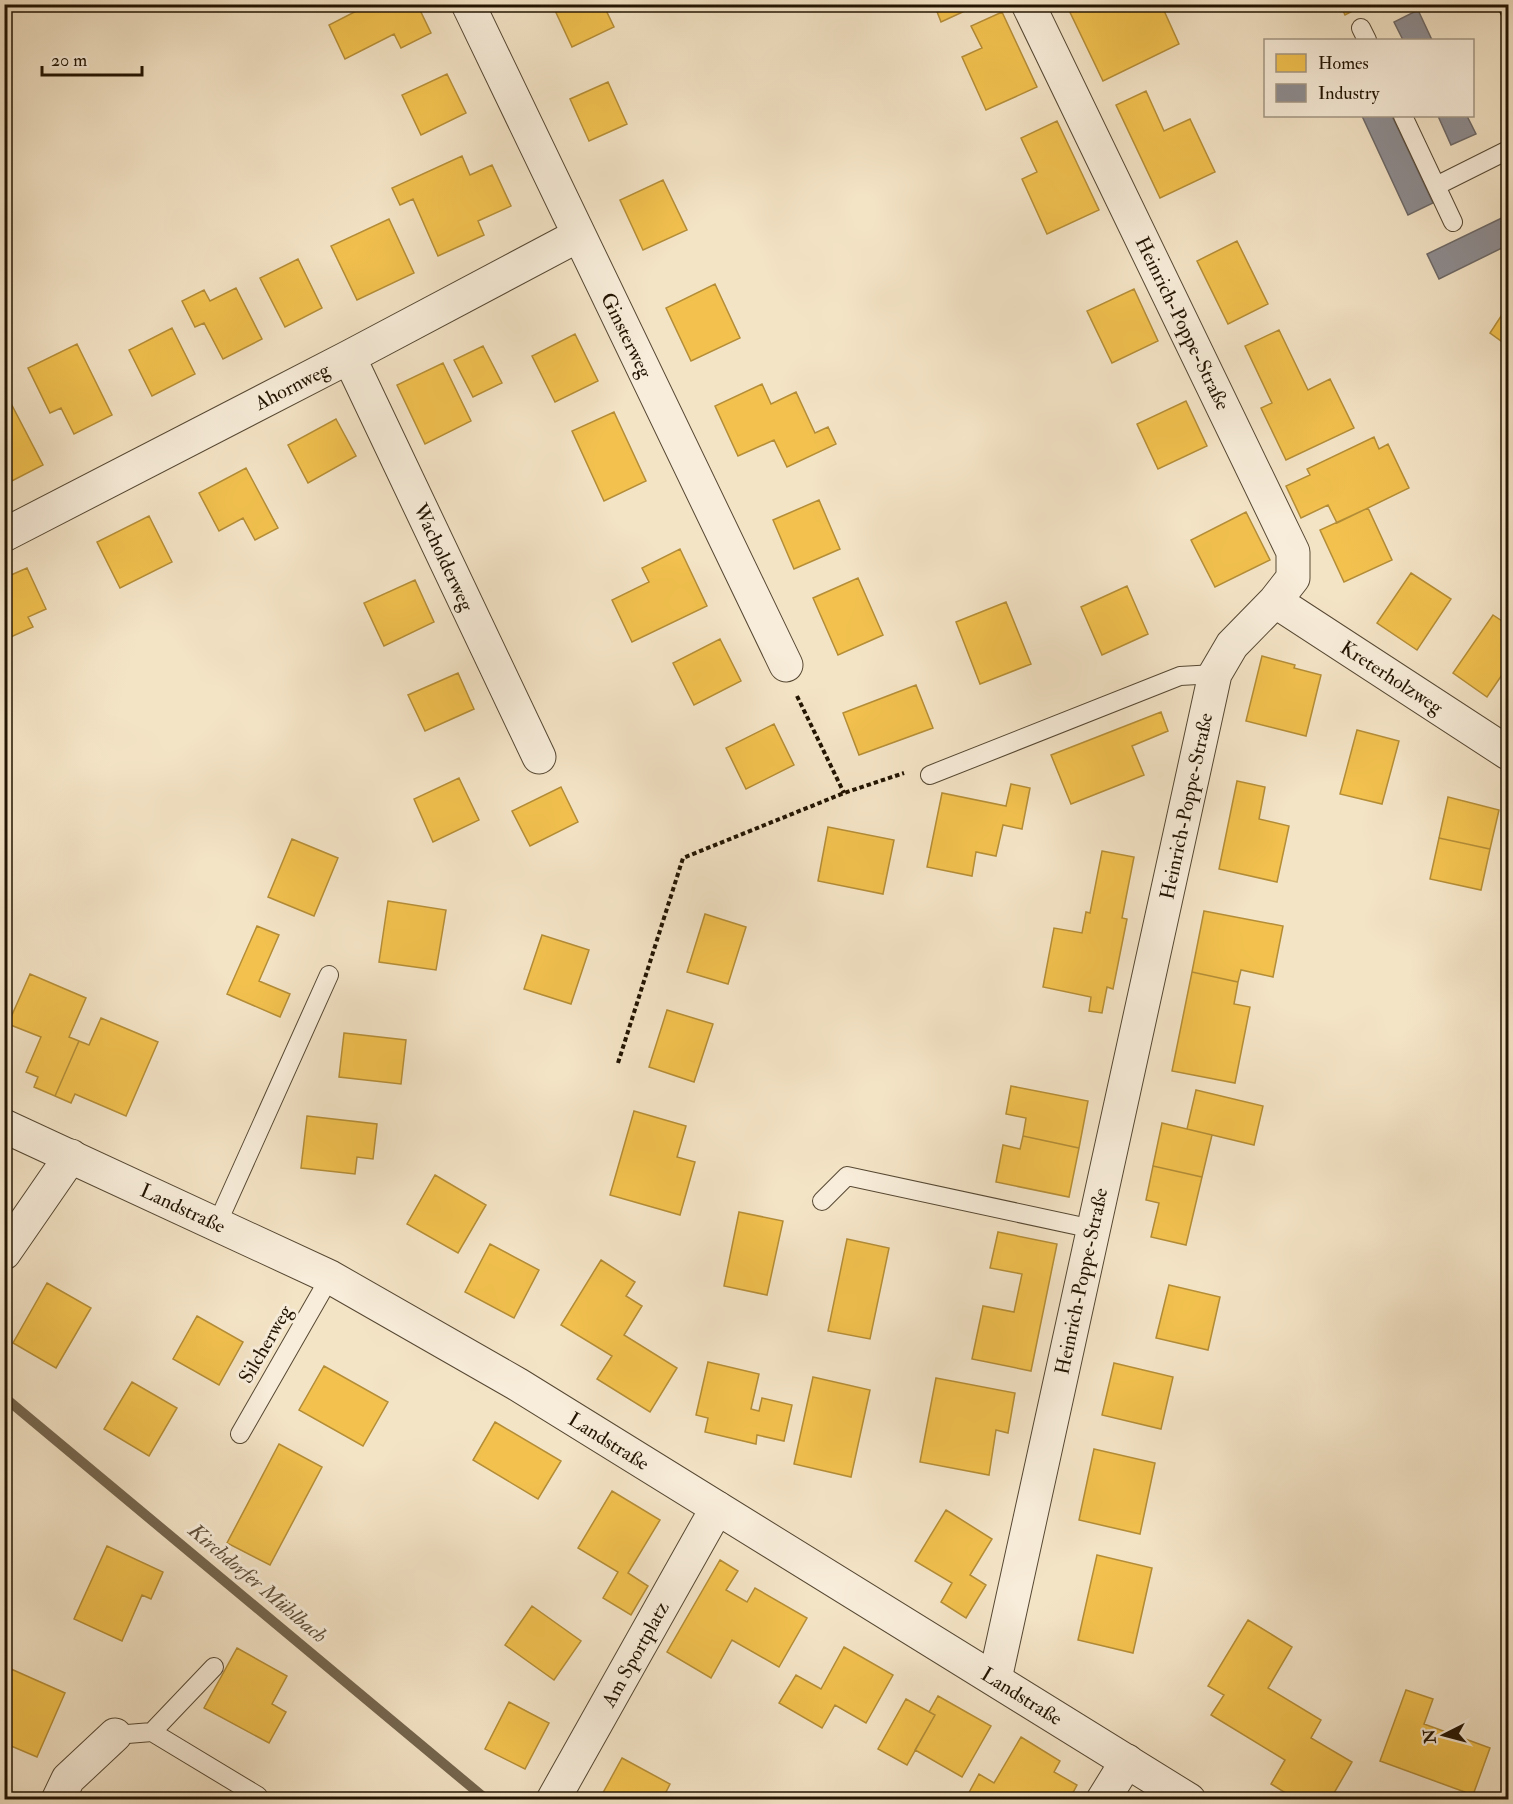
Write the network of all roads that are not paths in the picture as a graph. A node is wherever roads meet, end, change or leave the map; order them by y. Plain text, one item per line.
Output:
1 (468, 4) edge
2 (1028, 4) edge
3 (1402, 117) edge
4 (1509, 150) edge
5 (1436, 186) junction
6 (1453, 222) dead end
7 (579, 236) junction
8 (349, 357) junction
9 (4, 535) edge
10 (1275, 601) junction
11 (786, 665) road end
12 (1215, 674) junction
13 (1509, 753) edge
14 (539, 757) dead end
15 (930, 775) road end
16 (329, 975) dead end
17 (4, 1126) edge
18 (71, 1156) junction
19 (822, 1201) dead end
20 (217, 1224) junction
21 (1093, 1229) junction
22 (4, 1253) edge
23 (330, 1277) junction
24 (240, 1434) dead end
25 (717, 1508) junction
26 (214, 1667) dead end
27 (995, 1679) junction
28 (152, 1732) junction
29 (115, 1735) joint
30 (1127, 1761) junction
31 (258, 1796) dead end
32 (58, 1800) edge
33 (552, 1800) edge
34 (1103, 1800) edge
35 (1189, 1800) edge

1 - 7 street, Ginsterweg
2 - 10 street, Heinrich-Poppe-Straße
3 - 5 lane
4 - 5 lane
5 - 6 lane
7 - 8 street, Ahornweg
7 - 11 street, Ginsterweg
8 - 9 street, Ahornweg
8 - 14 street, Wacholderweg
10 - 12 street, Heinrich-Poppe-Straße
10 - 13 street, Kreterholzweg
12 - 15 lane
12 - 21 street, Heinrich-Poppe-Straße
16 - 20 lane
17 - 18 street, Landstraße
18 - 20 street, Landstraße
18 - 22 street
19 - 21 lane
20 - 23 street, Landstraße
21 - 27 street, Heinrich-Poppe-Straße
23 - 24 lane, Silcherweg
23 - 25 street, Landstraße
25 - 27 street, Landstraße
25 - 33 street, Am Sportplatz
26 - 28 lane
27 - 30 street, Landstraße
28 - 29 lane
28 - 31 lane
29 - 32 street
30 - 34 street
30 - 35 street, Landstraße

